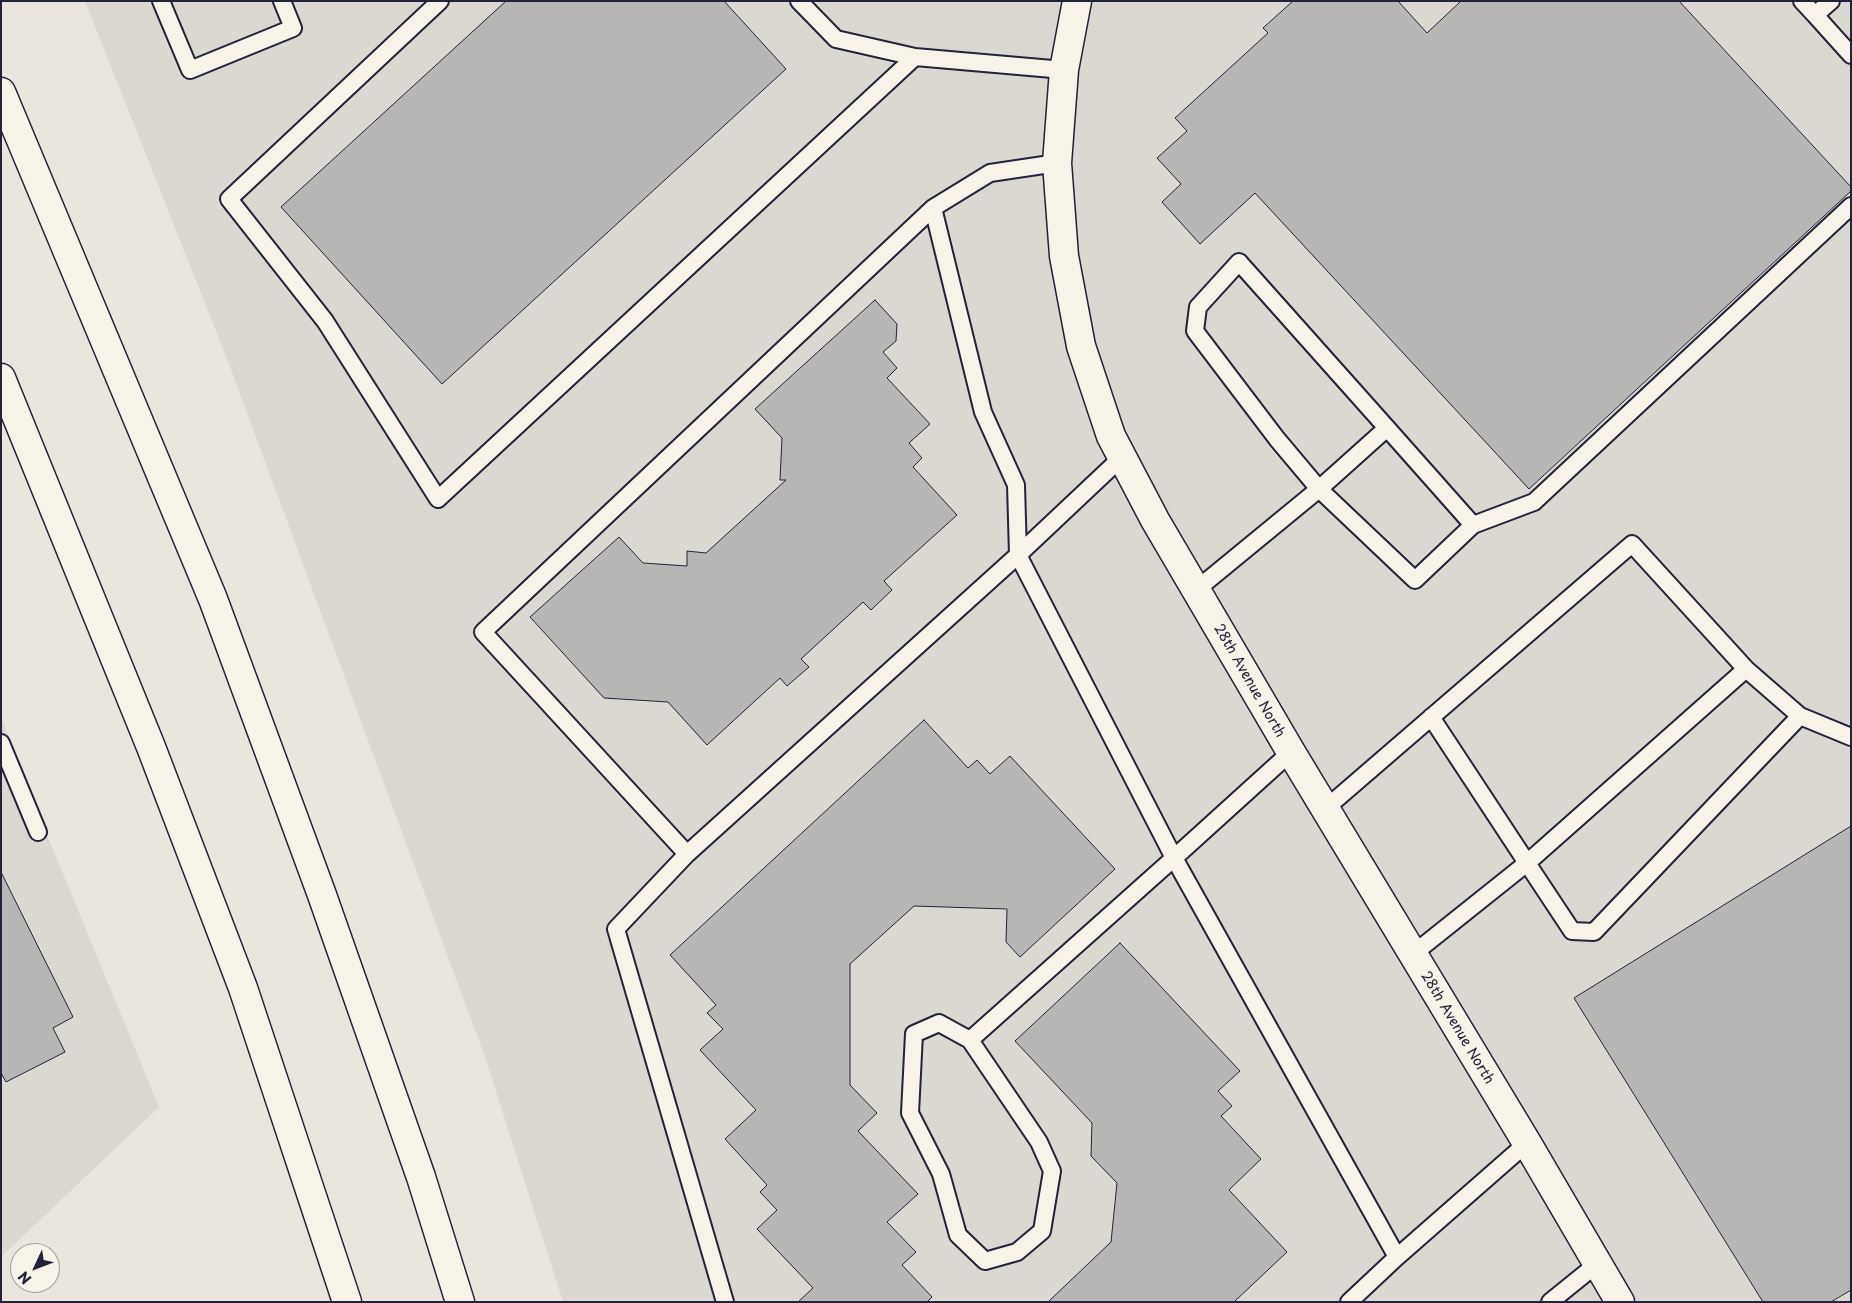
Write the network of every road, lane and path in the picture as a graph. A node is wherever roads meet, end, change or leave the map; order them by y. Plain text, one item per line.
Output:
1 (161, 1) edge
2 (282, 1) edge
3 (440, 1) edge
4 (798, 1) edge
5 (1077, 1) edge
6 (1802, 1) edge
7 (1831, 1) edge
8 (1815, 15) junction
9 (1851, 55) edge
10 (915, 57) junction
11 (1064, 70) junction
12 (1, 92) edge
13 (1057, 163) junction
14 (1851, 206) edge
15 (933, 208) junction
16 (1, 378) edge
17 (1387, 428) junction
18 (1122, 457) junction
19 (1319, 489) junction
20 (1474, 525) junction
21 (1018, 555) junction
22 (1196, 590) junction
23 (1746, 668) junction
24 (1800, 716) junction
25 (1431, 717) junction
26 (1851, 737) edge
27 (1, 743) edge
28 (1291, 752) junction
29 (1324, 809) junction
30 (38, 832) dead end
31 (687, 854) junction
32 (1174, 858) junction
33 (1527, 864) junction
34 (1413, 954) junction
35 (970, 1040) junction
36 (1527, 1143) junction
37 (1397, 1257) junction
38 (1597, 1264) junction
39 (347, 1302) edge
40 (460, 1302) edge
41 (725, 1302) edge
42 (1349, 1302) edge
43 (1550, 1302) edge
44 (1620, 1302) edge

1 - 2 lane
3 - 10 lane
4 - 10 lane
5 - 11 main road, 28th Avenue North
6 - 8 lane
7 - 8 lane
8 - 9 lane
10 - 11 lane
11 - 13 main road, 28th Avenue North
12 - 40 main road
13 - 15 lane
13 - 18 main road, 28th Avenue North
14 - 20 lane
15 - 21 lane
15 - 31 lane
16 - 39 main road
17 - 19 lane
17 - 19 lane
17 - 20 lane
18 - 21 lane
18 - 22 main road, 28th Avenue North
19 - 20 lane
19 - 22 lane
21 - 31 lane
21 - 32 lane
22 - 28 main road, 28th Avenue North
23 - 24 lane
23 - 25 lane
23 - 33 lane
24 - 26 lane
24 - 33 lane
25 - 29 lane
25 - 33 lane
27 - 30 lane
28 - 29 main road, 28th Avenue North
28 - 32 lane
29 - 34 main road, 28th Avenue North
31 - 41 lane
32 - 35 lane
32 - 37 lane
33 - 34 lane
34 - 36 main road, 28th Avenue North
35 - 35 lane
36 - 37 lane
36 - 38 main road, 28th Avenue North
37 - 42 lane
38 - 43 lane
38 - 44 main road, 28th Avenue North

